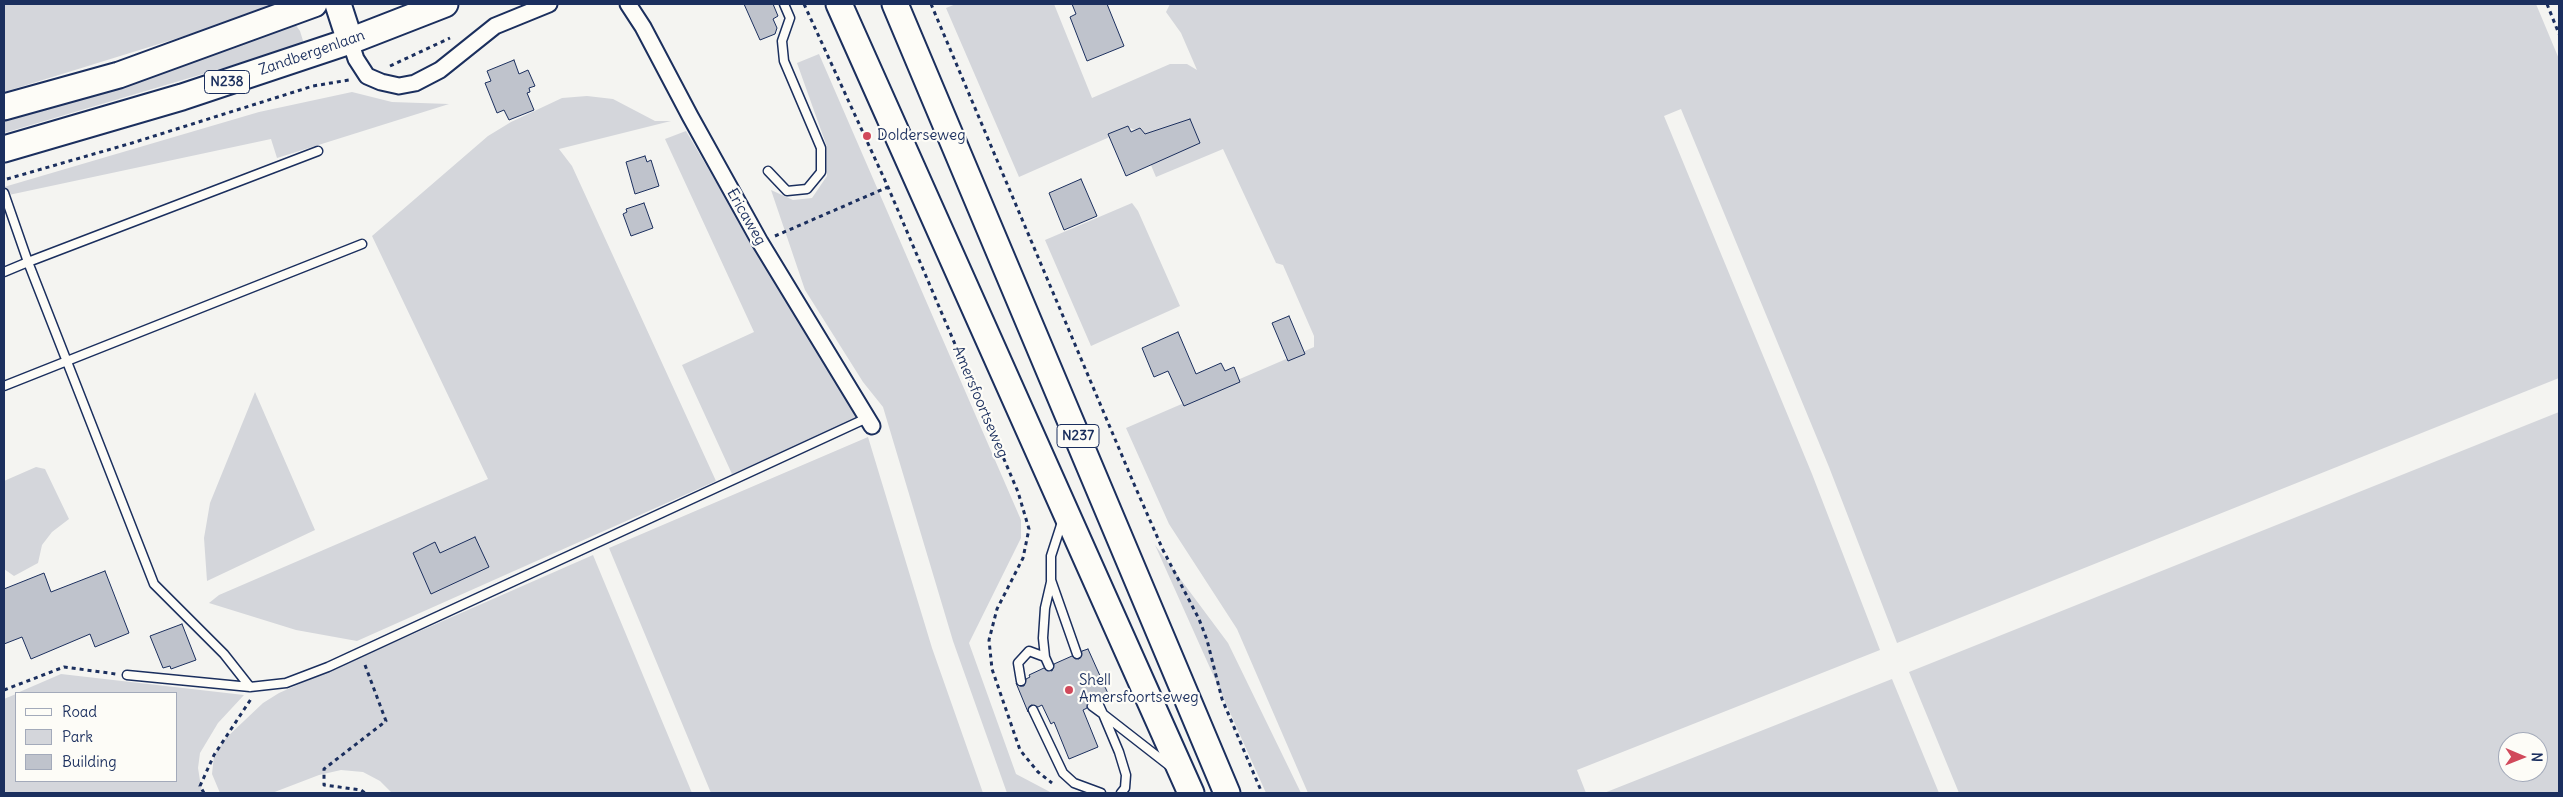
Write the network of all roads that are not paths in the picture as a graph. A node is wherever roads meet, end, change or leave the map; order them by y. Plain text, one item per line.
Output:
1 (314, 4) edge
2 (338, 4) edge
3 (445, 4) edge
4 (549, 4) edge
5 (628, 4) edge
6 (784, 4) edge
7 (839, 4) edge
8 (895, 4) edge
9 (350, 41) junction
10 (4, 107) edge
11 (4, 149) edge
12 (318, 151) dead end
13 (768, 171) dead end
14 (4, 192) edge
15 (362, 244) dead end
16 (28, 262) junction
17 (4, 272) edge
18 (66, 361) junction
19 (4, 386) edge
20 (870, 422) joint
21 (1065, 513) junction
22 (1051, 580) junction
23 (1077, 654) dead end
24 (1045, 656) junction
25 (1050, 666) dead end
26 (127, 675) road end
27 (1021, 681) dead end
28 (250, 687) junction
29 (1095, 704) dead end
30 (1033, 710) dead end
31 (1103, 714) junction
32 (1187, 785) edge
33 (1101, 793) edge
34 (1120, 793) edge
35 (1227, 793) edge

1 - 10 main road
2 - 9 main road
3 - 9 main road, Zandbergenlaan / N238
4 - 9 street
5 - 20 street, Ericaweg
6 - 13 lane
7 - 21 main road, N237
8 - 35 main road, N237
9 - 11 main road, Zandbergenlaan / N238
12 - 16 lane
14 - 16 lane
15 - 18 lane
16 - 17 lane
16 - 18 lane
18 - 19 lane
18 - 28 lane
20 - 28 lane
21 - 22 lane
21 - 32 main road, N237
22 - 23 lane
22 - 24 lane
24 - 25 lane
24 - 27 lane
26 - 28 lane
29 - 31 lane
30 - 33 lane
31 - 32 lane
31 - 34 lane

